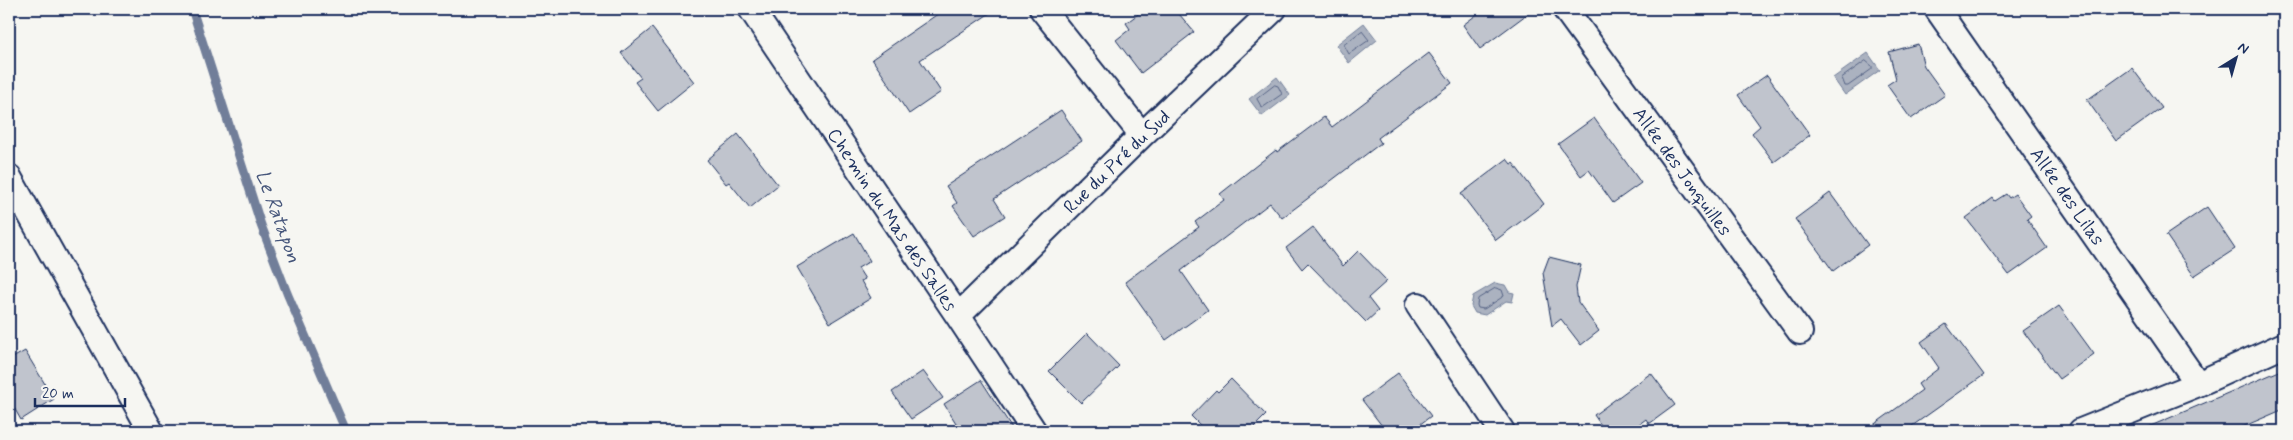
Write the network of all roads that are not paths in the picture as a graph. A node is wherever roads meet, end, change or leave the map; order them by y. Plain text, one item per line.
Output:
1 (751, 9) edge
2 (1042, 9) edge
3 (1274, 9) edge
4 (1565, 9) edge
5 (1937, 9) edge
6 (1142, 135) junction
7 (9, 177) edge
8 (1418, 305) dead end
9 (958, 316) junction
10 (1800, 332) dead end
11 (2284, 345) edge
12 (2198, 384) junction
13 (2087, 430) edge
14 (151, 431) edge
15 (1034, 431) edge
16 (1502, 431) edge

1 - 9 street, Chemin du Mas des Salles
2 - 6 street
3 - 6 street, Rue du Pré du Sud
4 - 10 street, Allée des Jonquilles
5 - 12 street, Allée des Lilas
6 - 9 street, Rue du Pré du Sud
7 - 14 street
8 - 16 street
9 - 15 street, Chemin du Mas des Salles
11 - 12 street
12 - 13 street

